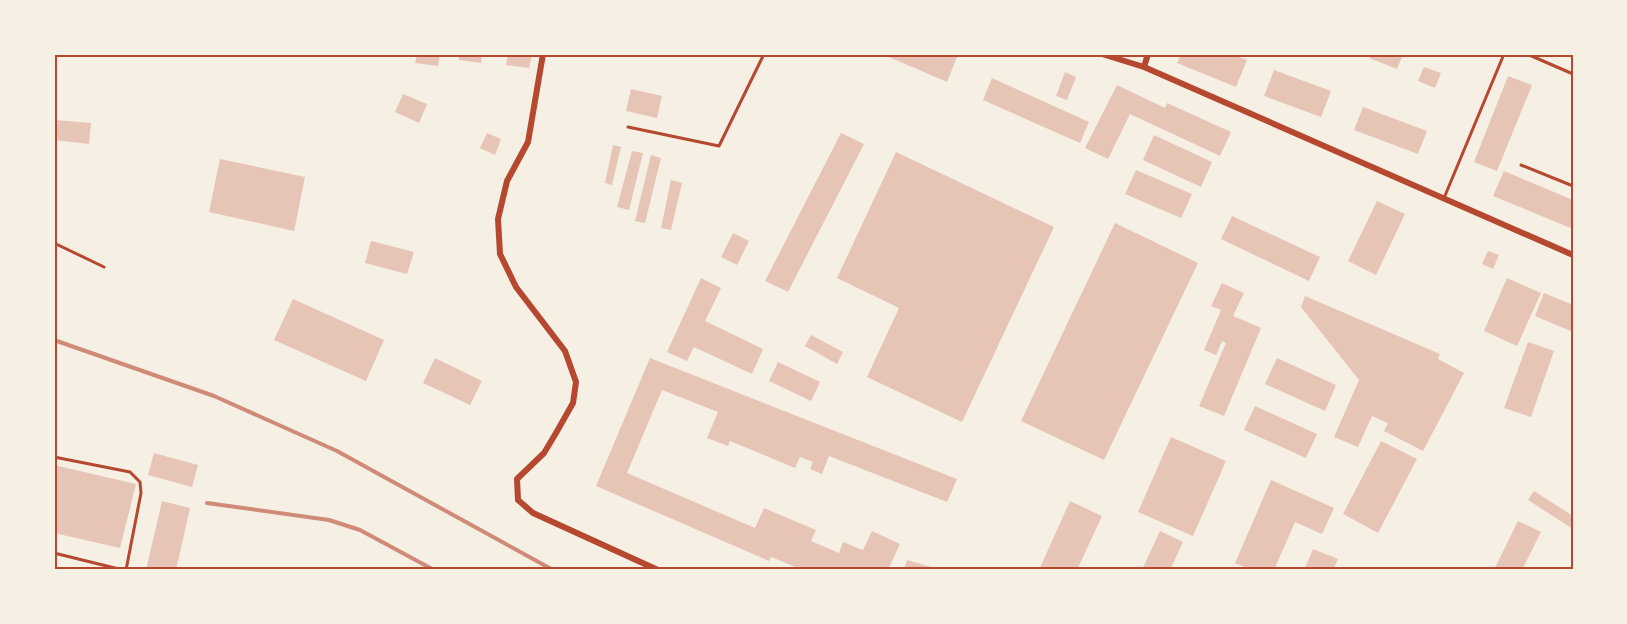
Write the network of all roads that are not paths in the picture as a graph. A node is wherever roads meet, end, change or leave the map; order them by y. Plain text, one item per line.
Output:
1 (543, 54) edge
2 (764, 54) edge
3 (1102, 54) edge
4 (1148, 54) edge
5 (1504, 54) edge
6 (1527, 54) edge
7 (1144, 67) junction
8 (1573, 74) edge
9 (628, 127) dead end
10 (1521, 165) dead end
11 (1573, 186) edge
12 (1444, 198) junction
13 (54, 243) edge
14 (1573, 255) edge
15 (104, 267) dead end
16 (54, 457) edge
17 (54, 554) edge
18 (124, 570) edge
19 (658, 570) edge

1 - 19 street
2 - 9 lane
3 - 7 street
4 - 7 street
5 - 12 lane
6 - 8 lane
7 - 12 street
10 - 11 lane
12 - 14 street
13 - 15 lane
16 - 18 lane
17 - 18 lane

